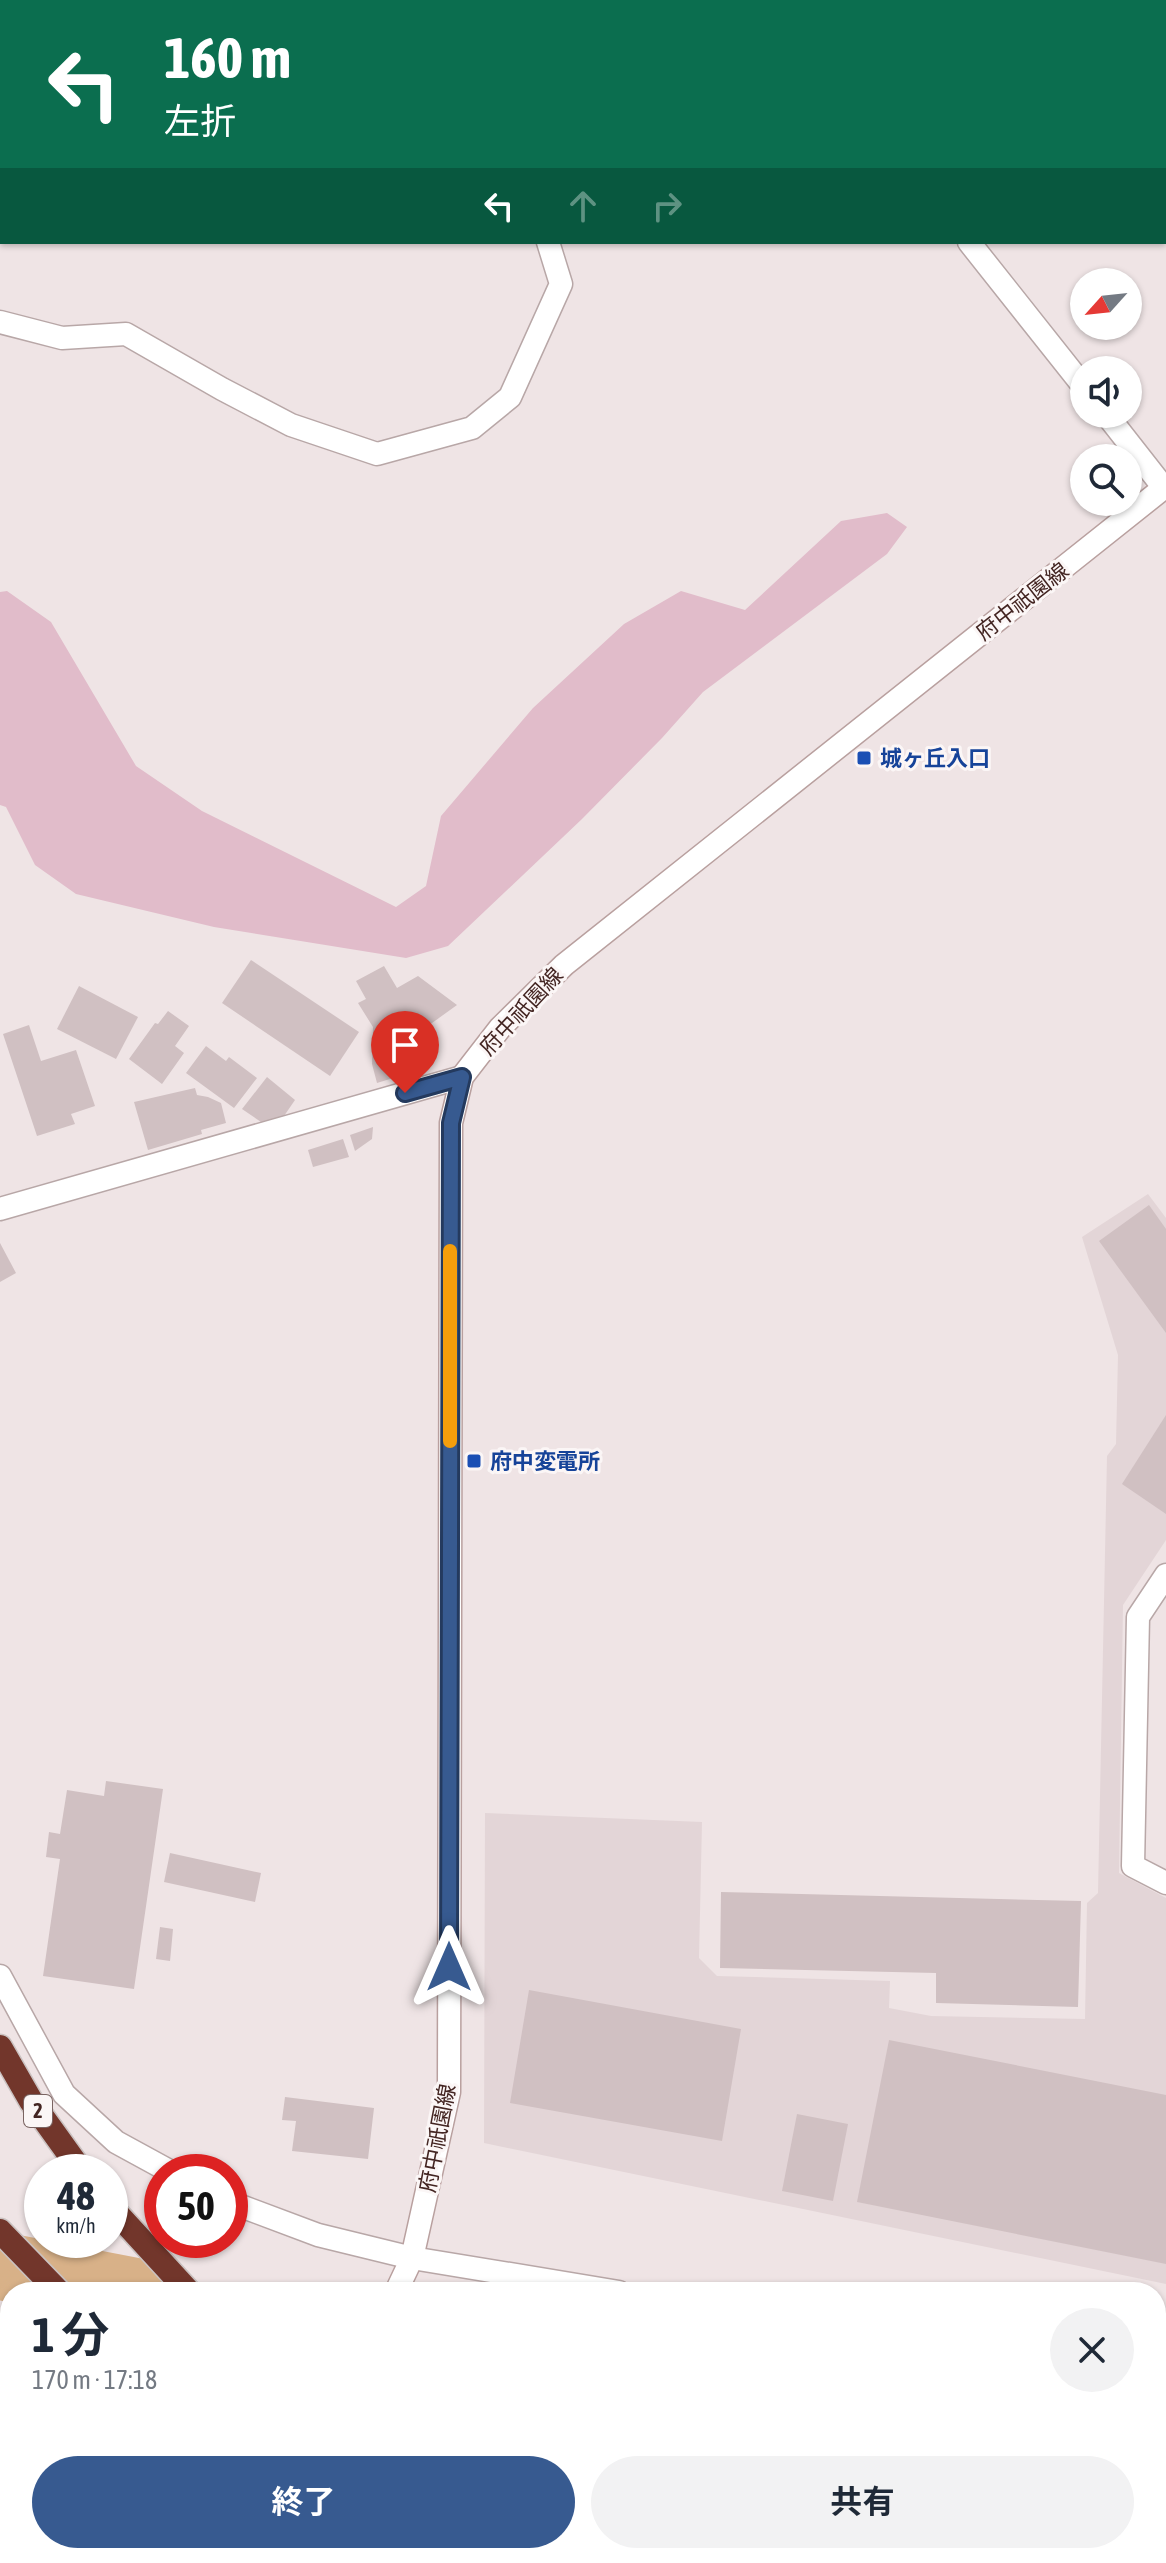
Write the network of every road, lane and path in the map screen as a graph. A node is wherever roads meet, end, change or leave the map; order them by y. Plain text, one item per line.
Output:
1 (549, 244) edge
2 (971, 244) edge
3 (0, 322) edge
4 (1070, 369) edge
5 (1117, 428) edge
6 (1165, 487) edge
7 (462, 1077) junction
8 (0, 1209) edge
9 (1166, 1575) edge
10 (1166, 1883) edge
11 (0, 1976) edge
12 (0, 2047) edge
13 (69, 2154) edge
14 (144, 2157) edge
15 (248, 2209) edge
16 (128, 2226) edge
17 (0, 2231) edge
18 (409, 2264) junction
19 (49, 2282) edge
20 (180, 2282) edge
21 (401, 2282) edge
22 (544, 2282) edge

1 - 3 street
2 - 4 street
5 - 6 street
6 - 7 street, 府中祇園線
7 - 8 street
7 - 18 street, 府中祇園線
9 - 10 street
11 - 14 street
12 - 13 highway, 2
15 - 18 street
16 - 20 highway
17 - 19 highway
18 - 21 street, 府中祇園線
18 - 22 street

